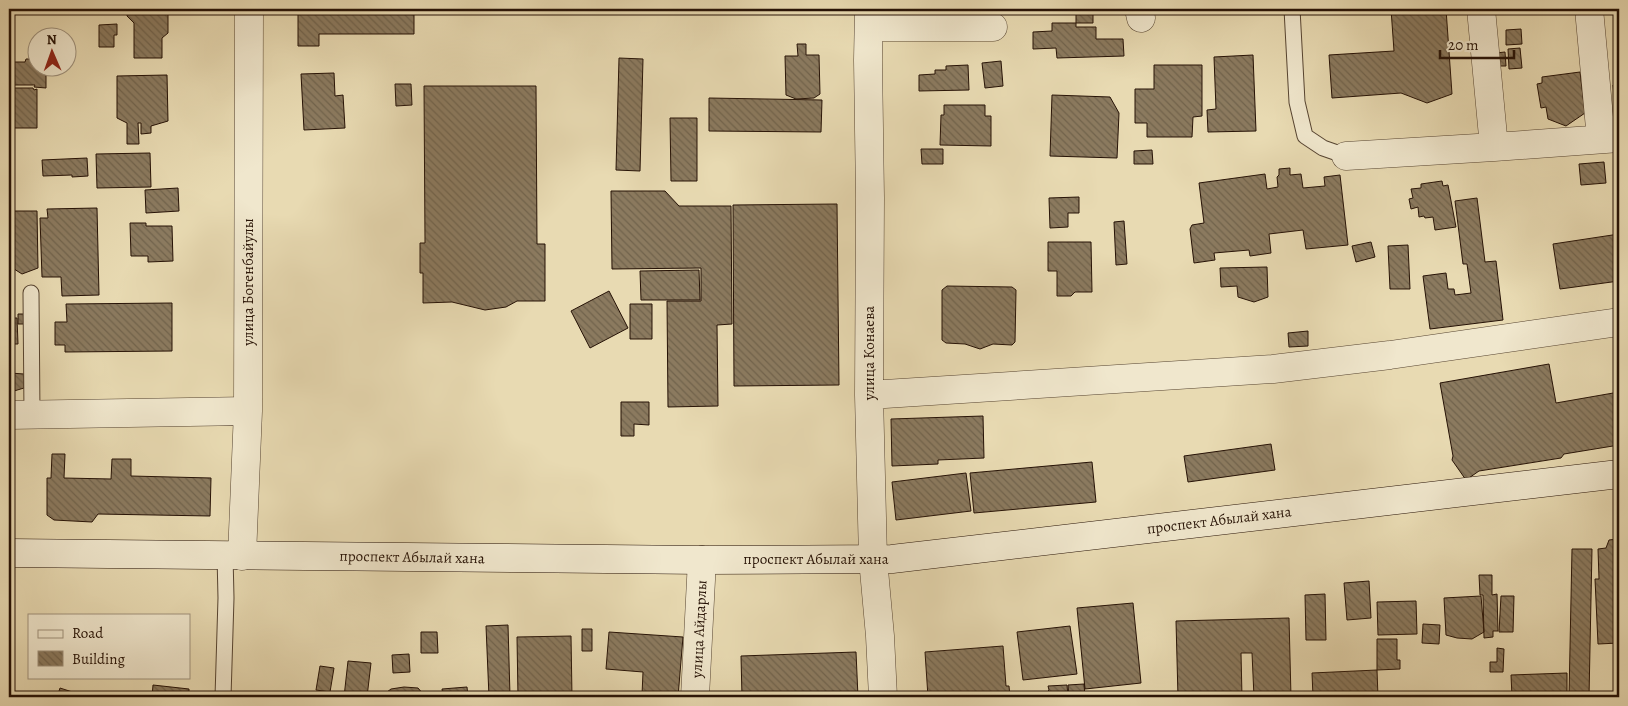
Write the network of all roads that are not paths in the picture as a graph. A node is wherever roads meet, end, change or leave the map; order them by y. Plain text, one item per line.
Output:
1 (249, 9) edge
2 (1292, 9) edge
3 (1481, 9) edge
4 (1589, 9) edge
5 (869, 18) edge
6 (994, 27) dead end
7 (1610, 138) edge
8 (1494, 147) junction
9 (1346, 156) joint
10 (31, 293) dead end
11 (1619, 322) edge
12 (869, 395) junction
13 (248, 411) junction
14 (20, 415) edge
15 (1619, 474) edge
16 (9, 553) edge
17 (234, 556) junction
18 (873, 559) junction
19 (702, 560) junction
20 (223, 697) edge
21 (695, 697) edge
22 (883, 697) edge

1 - 13 street, улица Богенбайулы
2 - 9 lane
3 - 8 street
4 - 7 street
5 - 6 street
5 - 12 street, улица Конаева
7 - 8 street
8 - 9 street
10 - 14 lane
11 - 12 street
12 - 18 street, улица Конаева
13 - 14 street
13 - 17 street, улица Богенбайулы
15 - 18 street, проспект Абылай хана
16 - 17 street, проспект Абылай хана
17 - 19 street, проспект Абылай хана
17 - 20 lane
18 - 19 street, проспект Абылай хана
18 - 22 street, улица Конаева
19 - 21 street, улица Айдарлы

